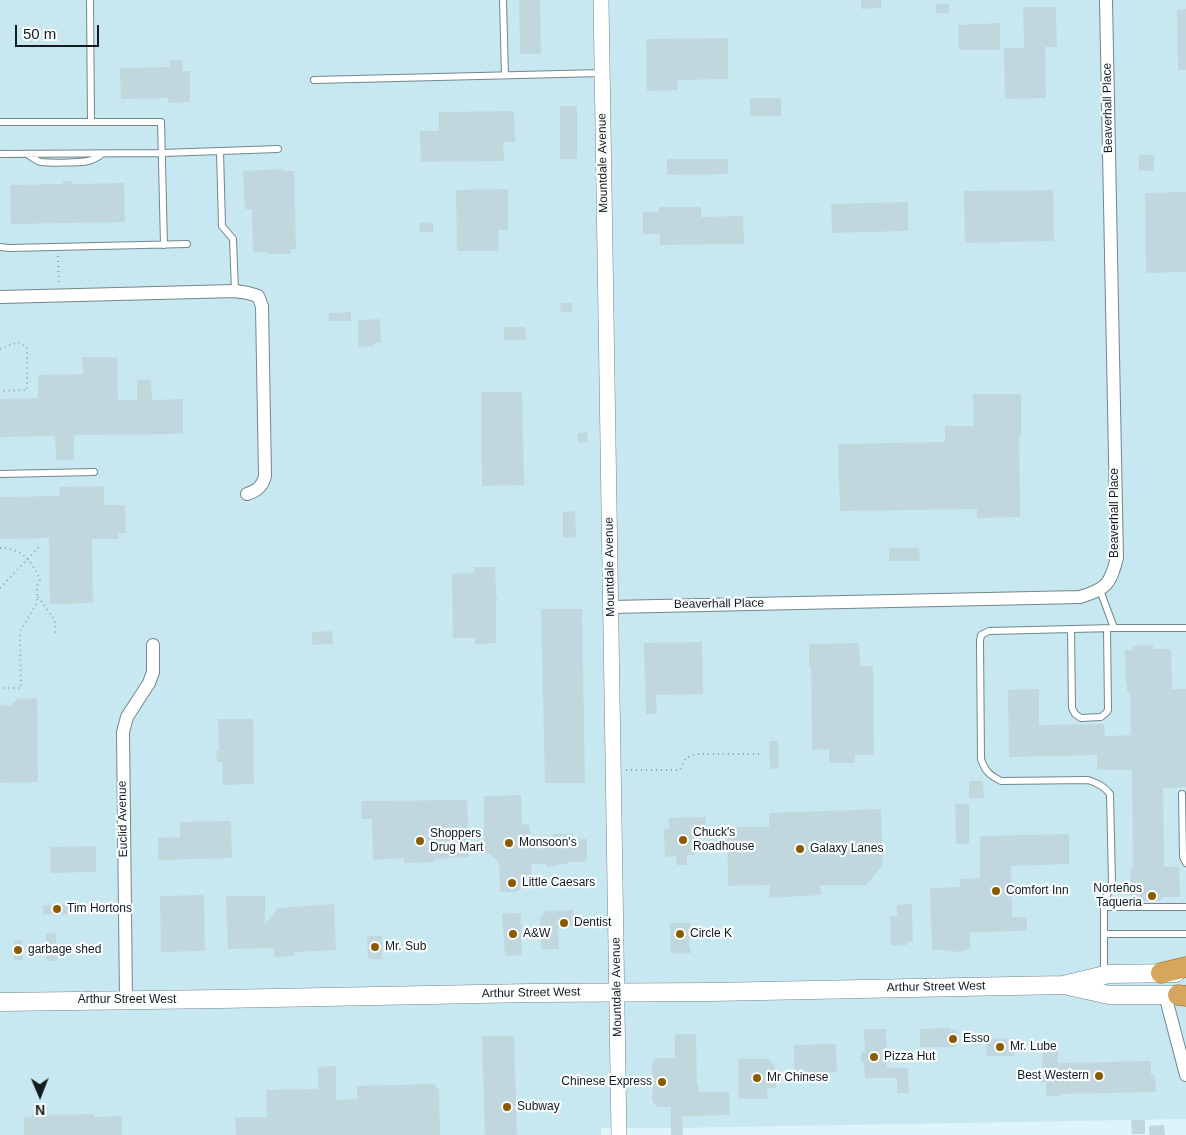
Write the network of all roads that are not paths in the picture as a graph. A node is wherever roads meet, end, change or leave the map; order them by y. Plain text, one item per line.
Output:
1 (90, 0) edge
2 (503, 0) edge
3 (600, 0) edge
4 (1106, 0) edge
5 (602, 73) junction
6 (505, 74) junction
7 (314, 80) dead end
8 (0, 122) edge
9 (91, 122) junction
10 (278, 149) dead end
11 (220, 151) junction
12 (162, 153) junction
13 (0, 154) edge
14 (187, 244) dead end
15 (164, 245) junction
16 (0, 247) edge
17 (235, 291) junction
18 (0, 297) edge
19 (94, 472) dead end
20 (0, 474) edge
21 (247, 494) dead end
22 (1100, 590) junction
23 (611, 607) junction
24 (1110, 628) junction
25 (1186, 628) edge
26 (1070, 629) junction
27 (153, 645) dead end
28 (1182, 794) dead end
29 (1186, 863) edge
30 (1186, 907) edge
31 (1104, 908) junction
32 (1104, 934) junction
33 (1186, 934) edge
34 (1186, 967) edge
35 (1186, 972) edge
36 (1161, 973) junction
37 (1104, 975) junction
38 (1063, 985) junction
39 (617, 992) junction
40 (1179, 995) edge
41 (126, 1000) junction
42 (0, 1002) edge
43 (1186, 1074) edge
44 (619, 1135) edge

1 - 9 lane
2 - 6 lane
3 - 5 street, Mountdale Avenue
4 - 22 street, Beaverhall Place
5 - 6 lane
5 - 23 street, Mountdale Avenue
6 - 7 lane
8 - 9 lane
9 - 12 lane
10 - 11 lane
11 - 12 lane
11 - 17 lane
12 - 13 lane
12 - 15 lane
14 - 15 lane
15 - 16 lane
17 - 18 street
17 - 21 street
19 - 20 lane
22 - 23 street, Beaverhall Place
22 - 24 lane
23 - 39 street, Mountdale Avenue
24 - 25 lane
24 - 26 lane
24 - 26 lane
26 - 31 lane
27 - 41 street, Euclid Avenue
28 - 29 lane
30 - 31 lane
31 - 32 lane
32 - 33 lane
32 - 37 lane
34 - 36 highway
35 - 36 main road, Arthur Street West
36 - 37 main road, Arthur Street West
37 - 38 main road, Arthur Street West
38 - 39 main road, Arthur Street West
38 - 40 main road, Arthur Street West
39 - 41 main road, Arthur Street West
39 - 44 street, Mountdale Avenue
40 - 43 street
41 - 42 main road, Arthur Street West

